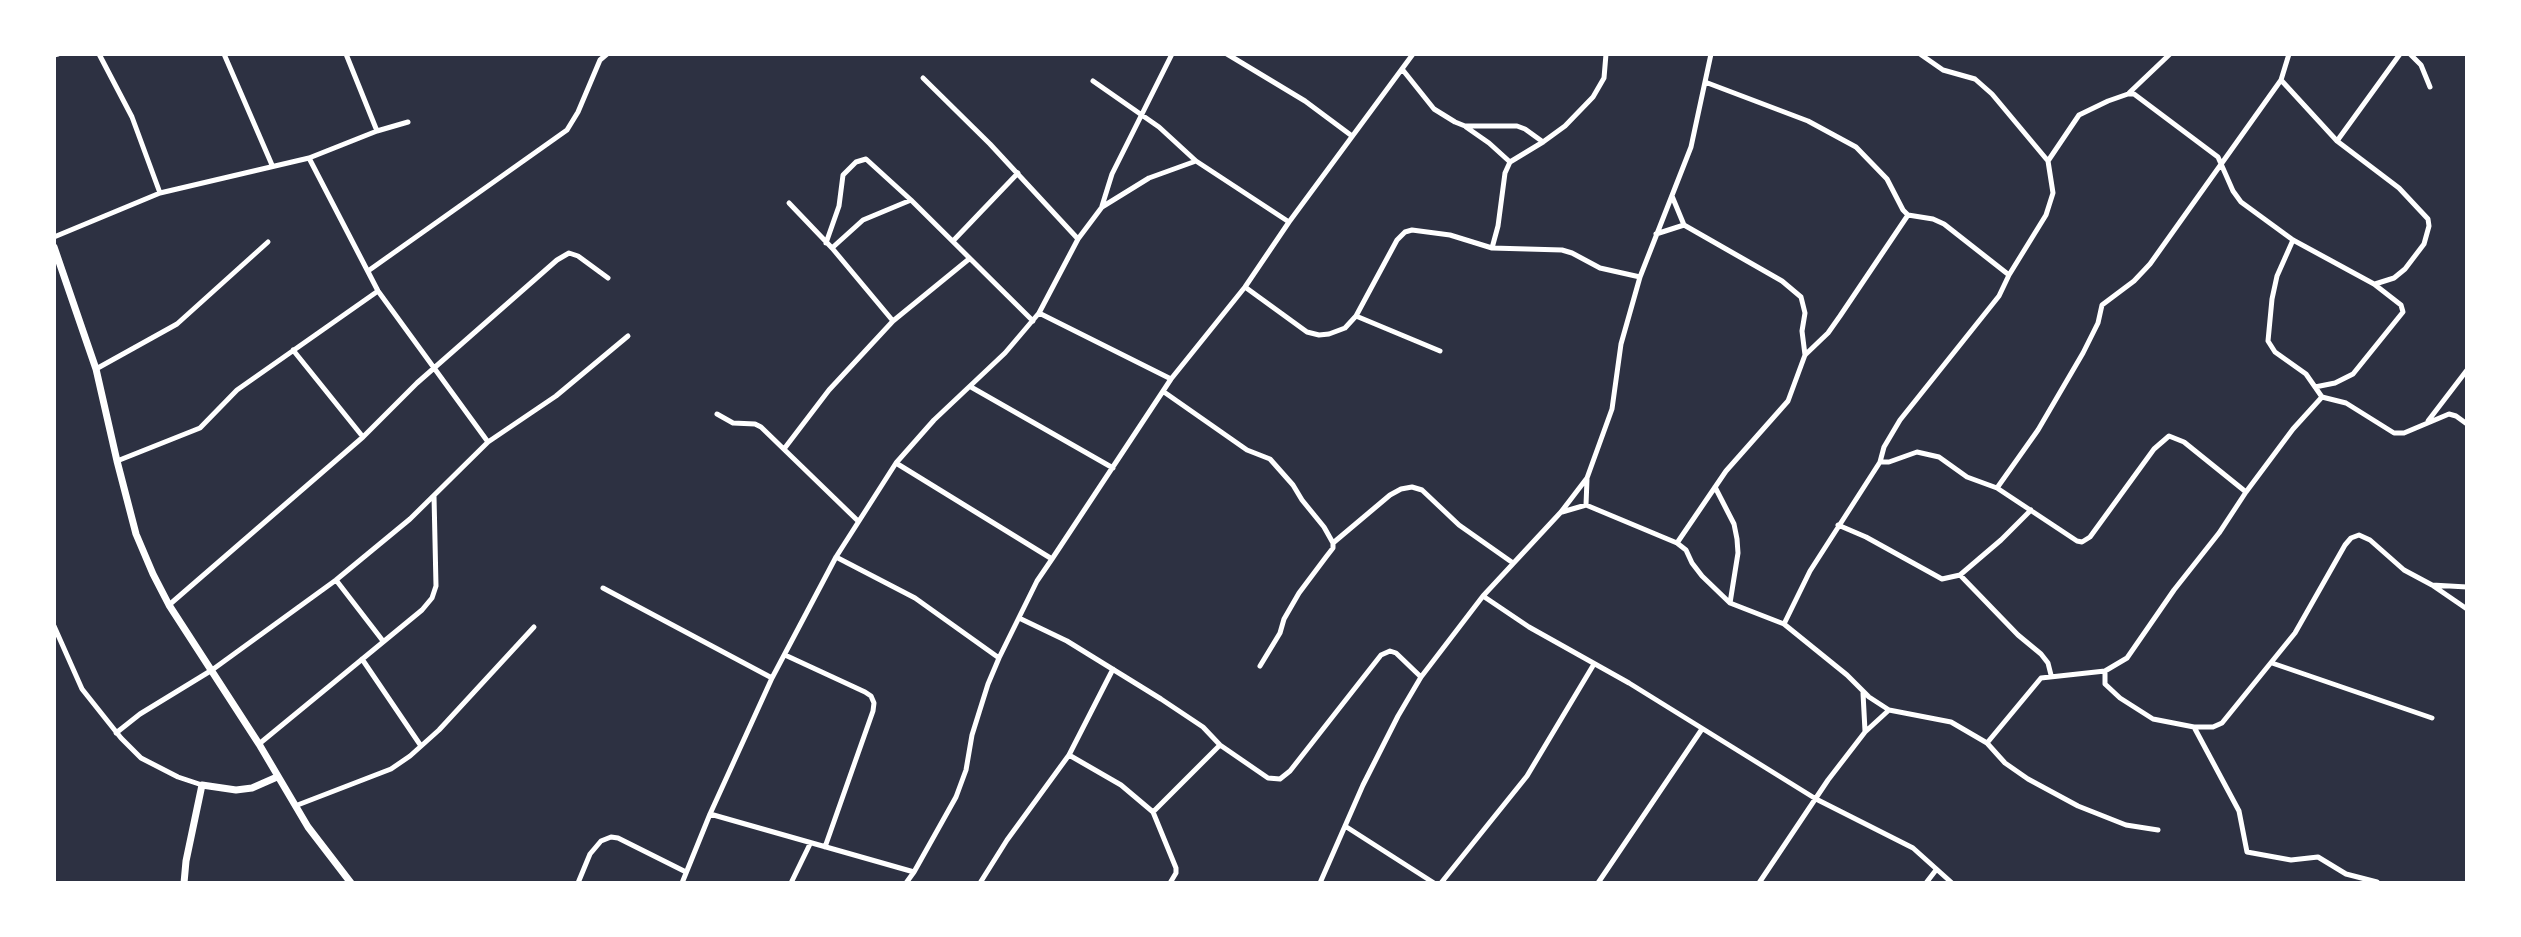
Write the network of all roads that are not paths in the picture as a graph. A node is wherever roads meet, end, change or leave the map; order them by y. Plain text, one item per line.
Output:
1 (99, 54) edge
2 (224, 54) edge
3 (346, 54) edge
4 (607, 54) edge
5 (1172, 54) edge
6 (1227, 54) edge
7 (1606, 54) edge
8 (1711, 54) edge
9 (1920, 54) edge
10 (2170, 54) edge
11 (2289, 54) edge
12 (2400, 54) edge
13 (2410, 54) edge
14 (1410, 55) edge
15 (599, 57) edge
16 (1402, 69) junction
17 (923, 78) dead end
18 (2281, 80) junction
19 (1093, 81) dead end
20 (1705, 82) junction
21 (2430, 87) dead end
22 (2128, 94) junction
23 (1142, 115) junction
24 (408, 122) dead end
25 (1465, 126) junction
26 (377, 131) junction
27 (1352, 136) junction
28 (2337, 141) junction
29 (1543, 142) junction
30 (309, 158) junction
31 (1196, 161) junction
32 (2048, 161) junction
33 (1510, 162) junction
34 (2222, 163) junction
35 (272, 165) junction
36 (1018, 173) junction
37 (160, 193) junction
38 (1672, 195) junction
39 (911, 200) junction
40 (789, 203) dead end
41 (1102, 207) junction
42 (1908, 215) junction
43 (1289, 222) junction
44 (1684, 225) junction
45 (1655, 235) junction
46 (54, 237) edge
47 (1078, 239) junction
48 (2293, 240) junction
49 (953, 241) junction
50 (268, 242) dead end
51 (826, 243) junction
52 (54, 247) edge
53 (832, 248) junction
54 (1492, 248) junction
55 (969, 259) junction
56 (368, 271) junction
57 (2009, 275) junction
58 (1640, 277) junction
59 (608, 278) dead end
60 (2374, 284) junction
61 (1245, 287) junction
62 (378, 291) junction
63 (1039, 313) junction
64 (1356, 316) junction
65 (893, 321) junction
66 (1033, 321) junction
67 (628, 336) dead end
68 (293, 350) junction
69 (1440, 351) dead end
70 (1805, 355) junction
71 (96, 369) junction
72 (435, 369) junction
73 (2467, 370) edge
74 (1171, 379) junction
75 (971, 387) junction
76 (2315, 387) junction
77 (1164, 392) junction
78 (2322, 397) junction
79 (717, 414) dead end
80 (2467, 424) edge
81 (2425, 425) junction
82 (363, 437) junction
83 (488, 442) junction
84 (784, 449) junction
85 (117, 461) junction
86 (1880, 462) junction
87 (896, 463) junction
88 (1113, 468) junction
89 (1587, 478) junction
90 (1715, 487) junction
91 (1997, 488) junction
92 (2246, 492) junction
93 (434, 495) junction
94 (1586, 505) junction
95 (2031, 510) junction
96 (1561, 512) junction
97 (858, 521) junction
98 (1838, 525) junction
99 (1333, 543) junction
100 (1677, 543) junction
101 (836, 557) junction
102 (1052, 559) junction
103 (1513, 563) junction
104 (1960, 575) junction
105 (336, 580) junction
106 (2432, 585) junction
107 (2467, 587) edge
108 (603, 588) dead end
109 (1483, 596) junction
110 (1730, 603) junction
111 (169, 605) junction
112 (2467, 609) edge
113 (1019, 618) junction
114 (1784, 624) junction
115 (54, 626) edge
116 (534, 627) dead end
117 (383, 641) junction
118 (785, 655) junction
119 (999, 658) junction
120 (362, 659) junction
121 (2272, 663) junction
122 (1594, 664) junction
123 (1260, 666) dead end
124 (1113, 669) junction
125 (212, 670) junction
126 (2105, 671) junction
127 (2051, 675) junction
128 (1421, 677) junction
129 (772, 678) junction
130 (1863, 692) junction
131 (1889, 710) junction
132 (2432, 718) dead end
133 (2194, 727) junction
134 (1702, 729) junction
135 (1865, 732) junction
136 (116, 733) junction
137 (1987, 743) junction
138 (259, 744) junction
139 (1220, 745) junction
140 (421, 746) junction
141 (1069, 755) junction
142 (277, 777) junction
143 (202, 785) junction
144 (1816, 799) junction
145 (295, 806) junction
146 (1153, 812) junction
147 (710, 814) junction
148 (1345, 826) junction
149 (2158, 830) dead end
150 (810, 844) junction
151 (825, 847) junction
152 (1936, 870) junction
153 (687, 872) junction
154 (914, 872) junction
155 (2377, 882) edge
156 (184, 883) edge
157 (351, 883) edge
158 (578, 883) edge
159 (682, 883) edge
160 (791, 883) edge
161 (906, 883) edge
162 (980, 883) edge
163 (1170, 883) edge
164 (1320, 883) edge
165 (1434, 883) edge
166 (1441, 883) edge
167 (1598, 883) edge
168 (1759, 883) edge
169 (1926, 883) edge
170 (1952, 883) edge

1 - 37 street
2 - 35 street
3 - 26 street
4 - 15 street
5 - 23 street
6 - 27 street
7 - 29 street
8 - 20 street
9 - 32 street
10 - 22 street
11 - 18 street
12 - 28 street
13 - 21 street
14 - 16 street
15 - 56 street
16 - 25 street
16 - 27 street
17 - 36 street
18 - 28 street
18 - 34 street
19 - 23 street
20 - 38 street
20 - 42 street
22 - 32 street
22 - 34 street
23 - 31 street
23 - 41 street
24 - 26 street
25 - 29 street
25 - 33 street
26 - 30 street
27 - 43 street
28 - 60 street
29 - 33 street
30 - 35 street
30 - 56 street
31 - 41 street
31 - 43 street
32 - 57 street
33 - 54 street
34 - 48 street
34 - 91 street
35 - 37 street
36 - 47 street
36 - 49 street
37 - 46 street
38 - 44 street
38 - 45 street
39 - 49 street
39 - 51 street
39 - 53 street
40 - 51 street
41 - 47 street
42 - 57 street
42 - 70 street
43 - 61 street
44 - 45 street
44 - 70 street
45 - 58 street
47 - 63 street
48 - 60 street
48 - 76 street
49 - 55 street
50 - 71 street
51 - 53 street
52 - 71 street
53 - 65 street
54 - 58 street
54 - 64 street
55 - 65 street
55 - 66 street
56 - 62 street
57 - 86 street
58 - 89 street
59 - 72 street
60 - 76 street
61 - 64 street
61 - 74 street
62 - 68 street
62 - 72 street
63 - 66 street
63 - 74 street
64 - 69 street
65 - 84 street
66 - 75 street
67 - 83 street
68 - 82 street
68 - 85 street
70 - 90 street
71 - 85 street
72 - 82 street
72 - 83 street
73 - 81 street
74 - 77 street
75 - 87 street
75 - 88 street
76 - 78 street
77 - 88 street
77 - 99 street
78 - 81 street
78 - 92 street
79 - 84 street
80 - 81 street
82 - 111 street
83 - 93 street
84 - 97 street
85 - 111 street
86 - 91 street
86 - 98 street
87 - 97 street
87 - 102 street
88 - 102 street
89 - 94 street
89 - 96 street
90 - 100 street
90 - 110 street
91 - 95 street
92 - 95 street
92 - 126 street
93 - 105 street
93 - 117 street
94 - 96 street
94 - 100 street
95 - 104 street
96 - 103 street
97 - 101 street
98 - 104 street
98 - 114 street
99 - 103 street
99 - 123 street
100 - 110 street
101 - 118 street
101 - 119 street
102 - 113 street
103 - 109 street
104 - 127 street
105 - 117 street
105 - 125 street
106 - 107 street
106 - 112 street
106 - 121 street
108 - 129 street
109 - 122 street
109 - 128 street
110 - 114 street
111 - 125 street
113 - 119 street
113 - 124 street
114 - 130 street
115 - 136 street
116 - 140 street
117 - 120 street
118 - 129 street
118 - 151 street
119 - 154 street
120 - 138 street
120 - 140 street
121 - 132 street
121 - 133 street
122 - 134 street
122 - 166 street
124 - 139 street
124 - 141 street
125 - 136 street
125 - 138 street
126 - 127 street
126 - 133 street
127 - 137 street
128 - 139 street
128 - 148 street
129 - 147 street
130 - 131 street
130 - 135 street
131 - 135 street
131 - 137 street
133 - 155 street
134 - 144 street
134 - 167 street
135 - 144 street
136 - 143 street
137 - 149 street
138 - 142 street
139 - 146 street
140 - 145 street
141 - 146 street
141 - 162 street
142 - 143 street
142 - 145 street
143 - 156 street
144 - 152 street
144 - 168 street
145 - 157 street
146 - 163 street
147 - 150 street
147 - 153 street
148 - 164 street
148 - 165 street
150 - 151 street
150 - 160 street
151 - 154 street
152 - 169 street
152 - 170 street
153 - 158 street
153 - 159 street
154 - 161 street

